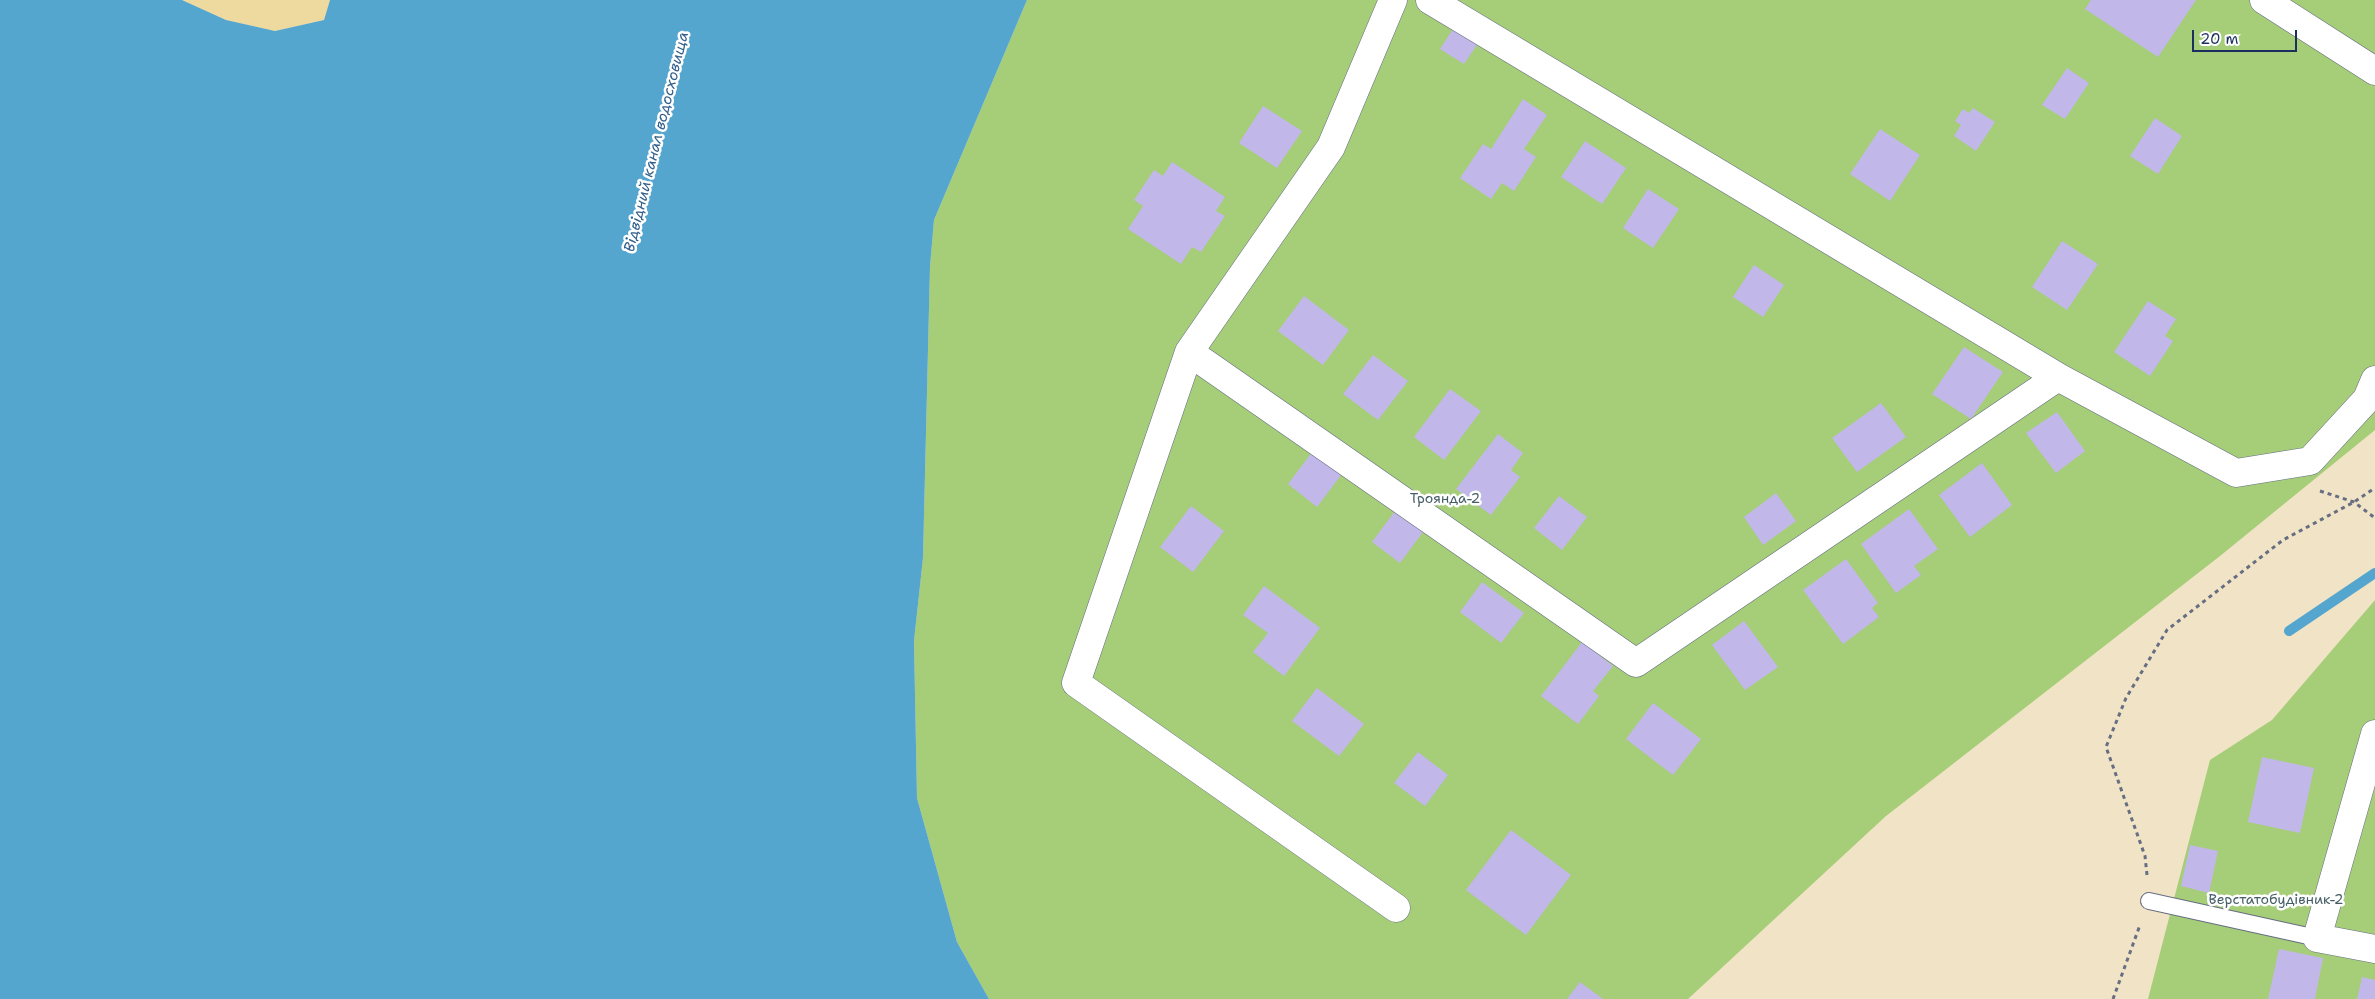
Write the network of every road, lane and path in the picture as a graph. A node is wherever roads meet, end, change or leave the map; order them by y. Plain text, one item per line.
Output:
1 (1393, 0) edge
2 (1430, 0) edge
3 (2264, 0) edge
4 (2375, 71) edge
5 (1189, 352) junction
6 (2058, 377) junction
7 (2375, 380) edge
8 (2375, 488) edge
9 (2354, 502) junction
10 (2375, 518) edge
11 (2375, 734) edge
12 (2149, 901) junction
13 (1396, 908) dead end
14 (2317, 938) junction
15 (2375, 949) edge
16 (2112, 999) edge

1 - 5 street
2 - 6 street
3 - 4 street
5 - 6 street
5 - 13 street
6 - 7 street
8 - 9 path
9 - 10 path
9 - 12 path
11 - 14 street
12 - 14 lane
12 - 16 path
14 - 15 street

